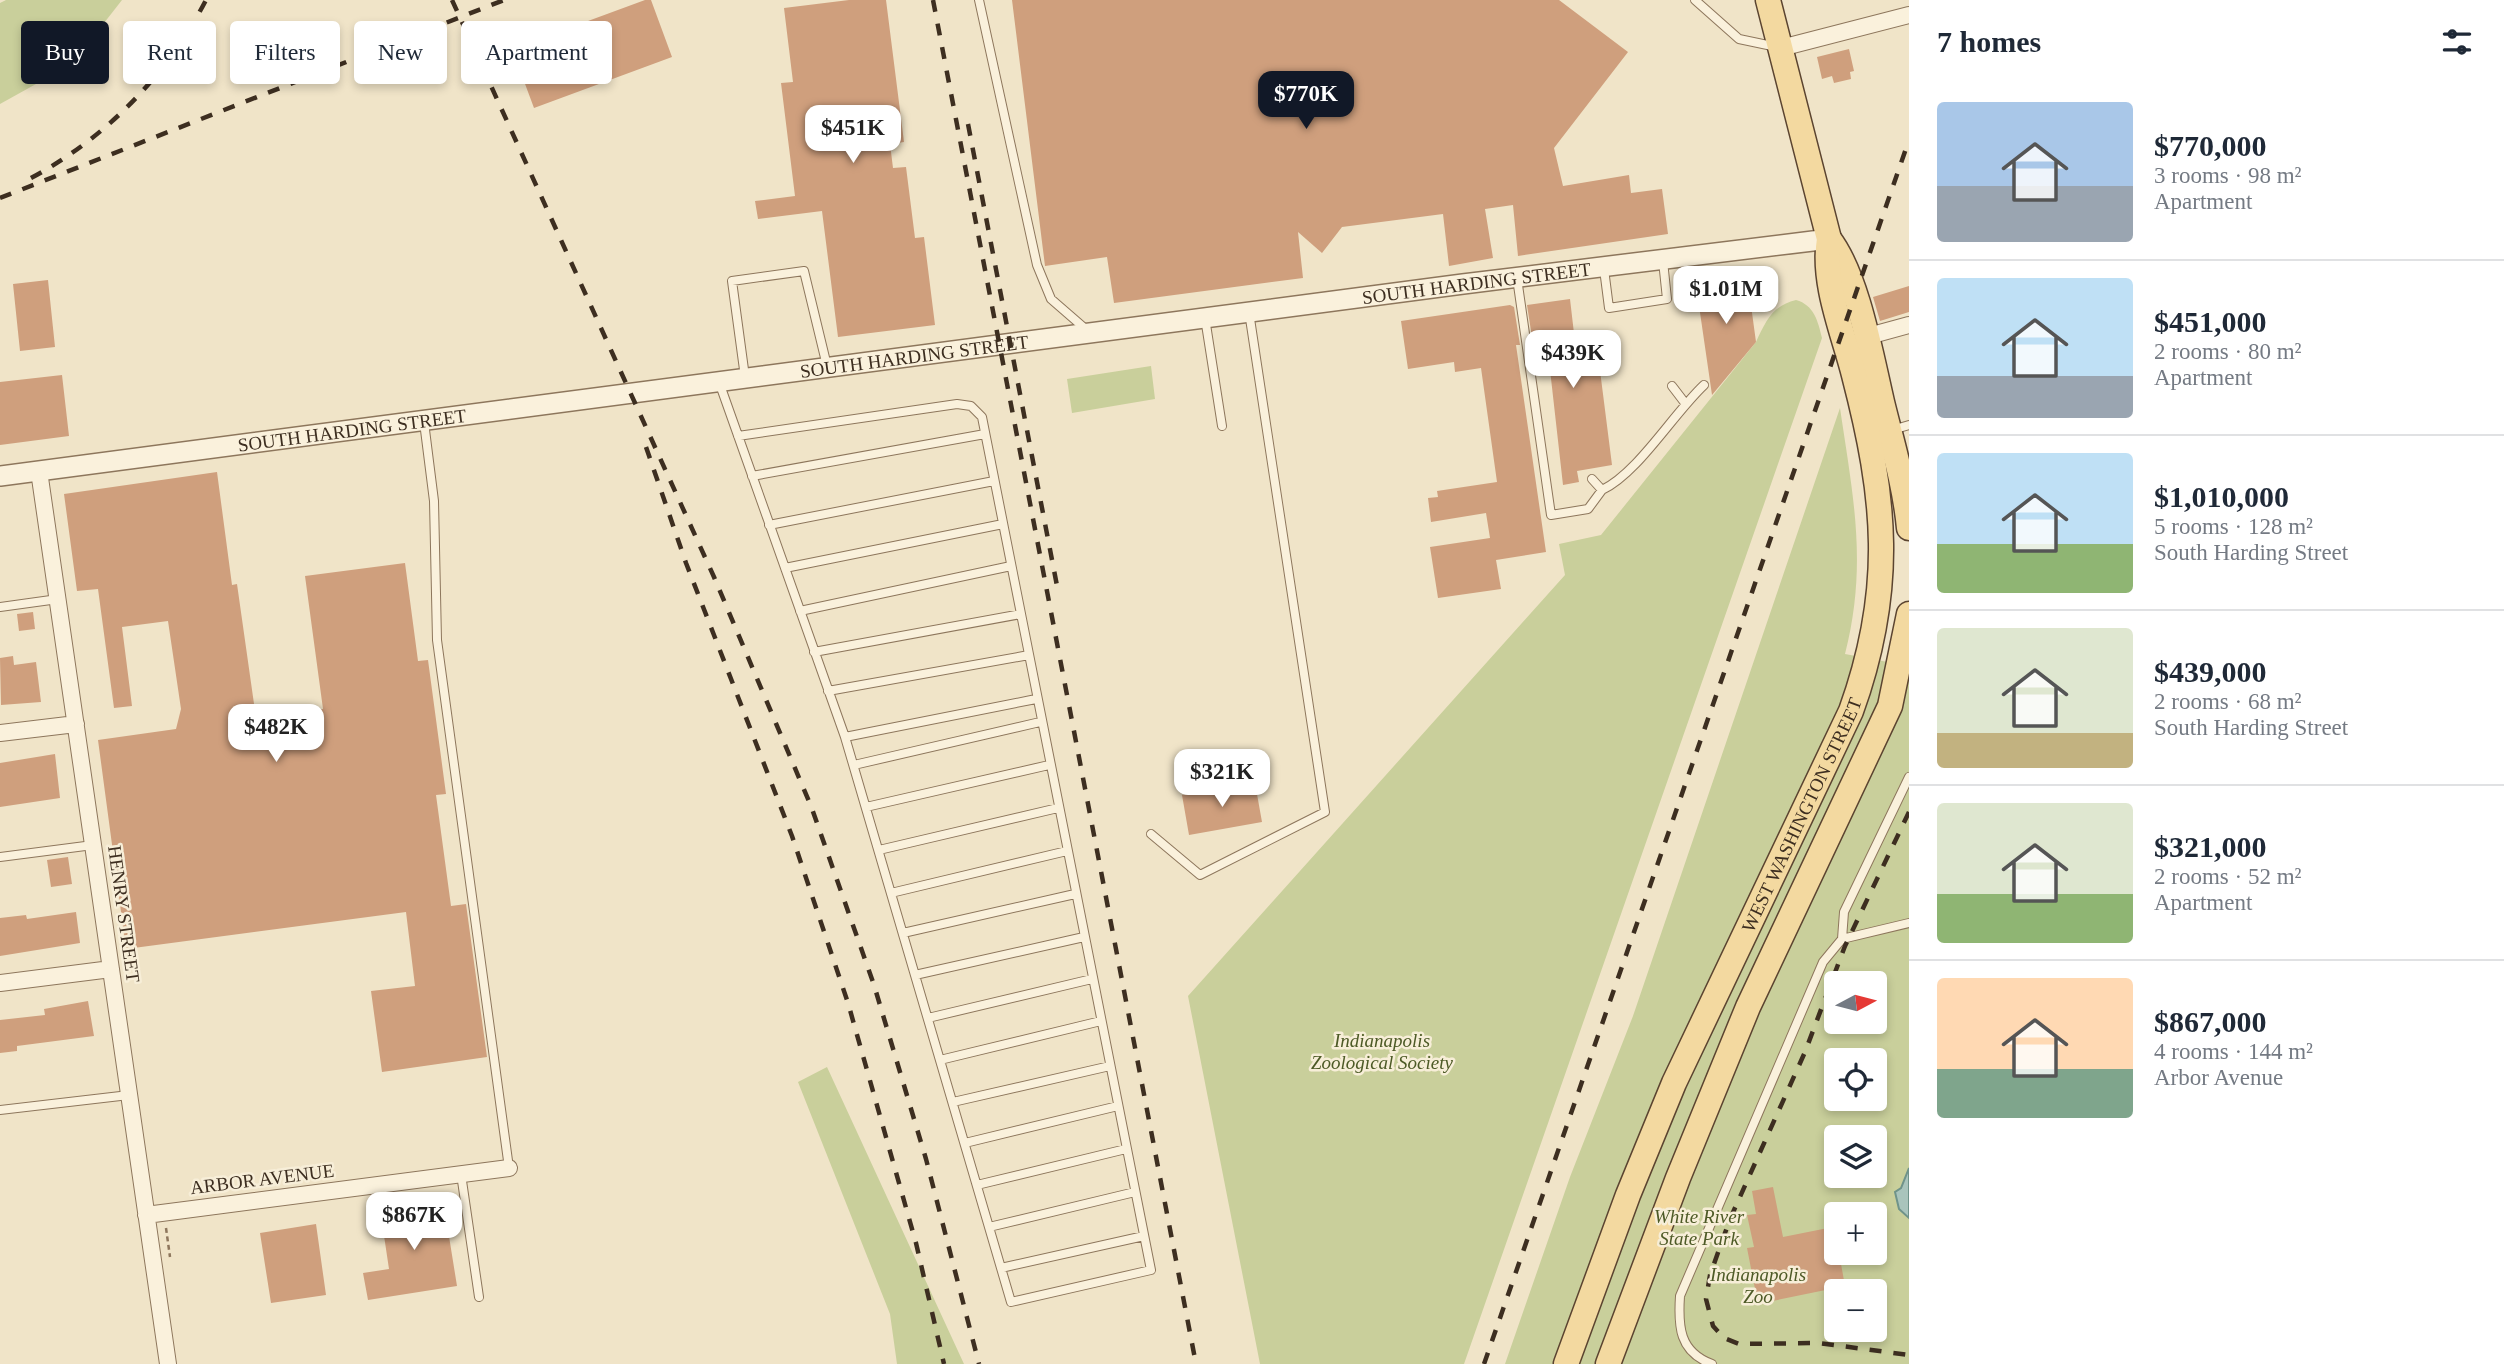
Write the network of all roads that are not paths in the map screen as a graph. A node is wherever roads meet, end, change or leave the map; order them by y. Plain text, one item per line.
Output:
1 (979, 0) edge
2 (1695, 0) edge
3 (1768, 0) edge
4 (1909, 15) edge
5 (1781, 48) junction
6 (1829, 239) junction
7 (1662, 261) junction
8 (1604, 268) junction
9 (1517, 278) junction
10 (1249, 312) junction
11 (1205, 318) junction
12 (1909, 325) edge
13 (1091, 334) junction
14 (1865, 337) junction
15 (828, 369) junction
16 (745, 379) junction
17 (719, 382) junction
18 (1704, 385) dead end
19 (1672, 386) dead end
20 (1685, 403) junction
21 (424, 422) junction
22 (1222, 426) dead end
23 (1899, 428) edge
24 (985, 435) junction
25 (738, 436) junction
26 (39, 471) junction
27 (0, 476) edge
28 (752, 476) junction
29 (1592, 479) dead end
30 (994, 481) junction
31 (1602, 490) junction
32 (1003, 524) junction
33 (769, 525) junction
34 (1909, 528) edge
35 (1011, 566) junction
36 (785, 568) junction
37 (58, 599) junction
38 (0, 607) edge
39 (800, 611) junction
40 (1021, 614) junction
41 (1909, 614) edge
42 (814, 652) junction
43 (1029, 655) junction
44 (828, 691) junction
45 (1036, 699) junction
46 (1040, 722) junction
47 (76, 724) junction
48 (0, 733) edge
49 (845, 737) junction
50 (854, 765) junction
51 (1049, 765) junction
52 (1909, 777) edge
53 (866, 807) junction
54 (1058, 808) junction
55 (1152, 834) dead end
56 (93, 845) junction
57 (879, 850) junction
58 (1066, 851) junction
59 (0, 858) edge
60 (891, 893) junction
61 (1075, 894) junction
62 (1909, 923) edge
63 (903, 933) junction
64 (1084, 937) junction
65 (1842, 939) junction
66 (111, 969) junction
67 (915, 975) junction
68 (1092, 979) junction
69 (0, 983) edge
70 (928, 1018) junction
71 (1101, 1021) junction
72 (940, 1060) junction
73 (1110, 1066) junction
74 (129, 1094) junction
75 (953, 1102) junction
76 (1118, 1106) junction
77 (0, 1110) edge
78 (965, 1143) junction
79 (1126, 1149) junction
80 (509, 1168) joint
81 (461, 1174) junction
82 (977, 1185) junction
83 (1135, 1192) junction
84 (146, 1214) junction
85 (989, 1227) junction
86 (1144, 1236) junction
87 (1002, 1268) junction
88 (479, 1297) dead end
89 (168, 1364) edge
90 (1566, 1364) edge
91 (1608, 1364) edge
92 (1712, 1364) edge

1 - 13 lane
2 - 5 lane
3 - 5 main road, WEST WASHINGTON STREET
4 - 5 street
5 - 6 main road, WEST WASHINGTON STREET
6 - 7 street, SOUTH HARDING STREET
6 - 14 main road, WEST WASHINGTON STREET
6 - 90 main road, WEST WASHINGTON STREET
7 - 8 street, SOUTH HARDING STREET
7 - 8 lane
8 - 9 street, SOUTH HARDING STREET
9 - 10 street, SOUTH HARDING STREET
9 - 31 lane
10 - 11 street, SOUTH HARDING STREET
10 - 55 lane
11 - 13 street, SOUTH HARDING STREET
11 - 22 lane
12 - 14 street
13 - 15 street, SOUTH HARDING STREET
14 - 23 main road, WEST WASHINGTON STREET
15 - 16 street, SOUTH HARDING STREET
15 - 16 lane
16 - 17 street, SOUTH HARDING STREET
17 - 21 street, SOUTH HARDING STREET
17 - 25 lane
18 - 20 lane
19 - 20 lane
20 - 31 lane
21 - 26 street, SOUTH HARDING STREET
21 - 80 lane
23 - 34 main road, WEST WASHINGTON STREET
24 - 25 lane
24 - 28 lane
24 - 30 lane
25 - 28 lane
26 - 27 street, SOUTH HARDING STREET
26 - 37 street, HENRY STREET
28 - 33 lane
29 - 31 lane
30 - 32 lane
30 - 33 lane
32 - 35 lane
32 - 36 lane
33 - 36 lane
35 - 39 lane
35 - 40 lane
36 - 39 lane
37 - 38 lane
37 - 47 street, HENRY STREET
39 - 42 lane
40 - 42 lane
40 - 43 lane
41 - 91 main road, WEST WASHINGTON STREET
42 - 44 lane
43 - 44 lane
43 - 45 lane
44 - 49 lane
45 - 46 lane
45 - 49 lane
46 - 50 lane
46 - 51 lane
47 - 48 street
47 - 56 street, HENRY STREET
49 - 50 lane
50 - 53 lane
51 - 53 lane
51 - 54 lane
52 - 65 lane
53 - 57 lane
54 - 57 lane
54 - 58 lane
56 - 59 lane
56 - 66 street, HENRY STREET
57 - 60 lane
58 - 60 lane
58 - 61 lane
60 - 63 lane
61 - 63 lane
61 - 64 lane
62 - 65 lane
63 - 67 lane
64 - 67 lane
64 - 68 lane
65 - 92 lane
66 - 69 street
66 - 74 street, HENRY STREET
67 - 70 lane
68 - 70 lane
68 - 71 lane
70 - 72 lane
71 - 72 lane
71 - 73 lane
72 - 75 lane
73 - 75 lane
73 - 76 lane
74 - 77 lane
74 - 84 street, HENRY STREET
75 - 78 lane
76 - 78 lane
76 - 79 lane
78 - 82 lane
79 - 82 lane
79 - 83 lane
80 - 81 street, ARBOR AVENUE
81 - 84 street, ARBOR AVENUE
81 - 88 lane
82 - 85 lane
83 - 85 lane
83 - 86 lane
84 - 89 street, HENRY STREET
85 - 87 lane
86 - 87 lane
86 - 87 lane

